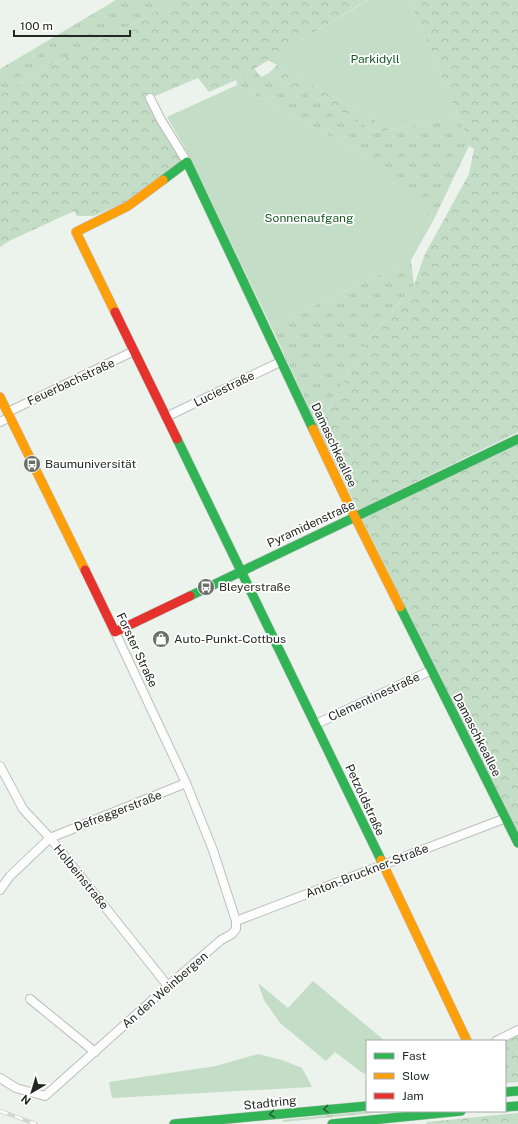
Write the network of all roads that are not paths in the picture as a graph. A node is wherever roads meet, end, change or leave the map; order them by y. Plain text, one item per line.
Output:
1 (150, 98) dead end
2 (187, 162) junction
3 (134, 351) junction
4 (282, 361) junction
5 (0, 397) edge
6 (5, 411) edge
7 (166, 417) junction
8 (0, 422) edge
9 (518, 439) edge
10 (355, 517) junction
11 (240, 571) junction
12 (115, 632) junction
13 (432, 670) junction
14 (316, 724) junction
15 (0, 766) edge
16 (186, 783) junction
17 (506, 818) junction
18 (50, 838) junction
19 (518, 843) edge
20 (383, 865) junction
21 (0, 890) edge
22 (236, 925) junction
23 (168, 986) junction
24 (30, 998) dead end
25 (518, 1030) edge
26 (467, 1040) edge
27 (498, 1040) edge
28 (95, 1052) junction
29 (0, 1078) edge
30 (518, 1091) edge
31 (506, 1092) edge
32 (366, 1106) edge
33 (518, 1106) edge
34 (506, 1107) edge
35 (451, 1112) edge
36 (174, 1124) edge
37 (332, 1124) edge

1 - 2 street, Damaschkeallee
2 - 3 street
2 - 4 street, Damaschkeallee
3 - 6 street, Feuerbachstraße
3 - 7 street
4 - 7 street, Luciestraße
4 - 10 street, Damaschkeallee
5 - 6 street, Forster Straße
6 - 8 street, Feuerbachstraße
6 - 12 street, Forster Straße
7 - 11 street
9 - 10 street, Pyramidenstraße
10 - 11 street, Pyramidenstraße
10 - 13 street, Damaschkeallee
11 - 12 street, Pyramidenstraße
11 - 14 street, Petzoldstraße
12 - 16 street, Forster Straße
13 - 14 street, Clementinestraße
13 - 17 street, Damaschkeallee
14 - 20 street, Petzoldstraße
15 - 18 street, Holbeinstraße
16 - 18 street, Defreggerstraße
16 - 22 street, Forster Straße
17 - 19 street, Damaschkeallee
17 - 20 street, Anton-Bruckner-Straße
18 - 21 street, Defreggerstraße
18 - 23 street, Holbeinstraße
20 - 22 street, Anton-Bruckner-Straße
20 - 26 street, Petzoldstraße
22 - 23 street, An den Weinbergen
23 - 28 street, An den Weinbergen
24 - 28 street
25 - 27 street
28 - 29 street, An den Weinbergen
30 - 31 street
32 -> 36 street, Stadtring
33 - 34 street
35 - 37 street

